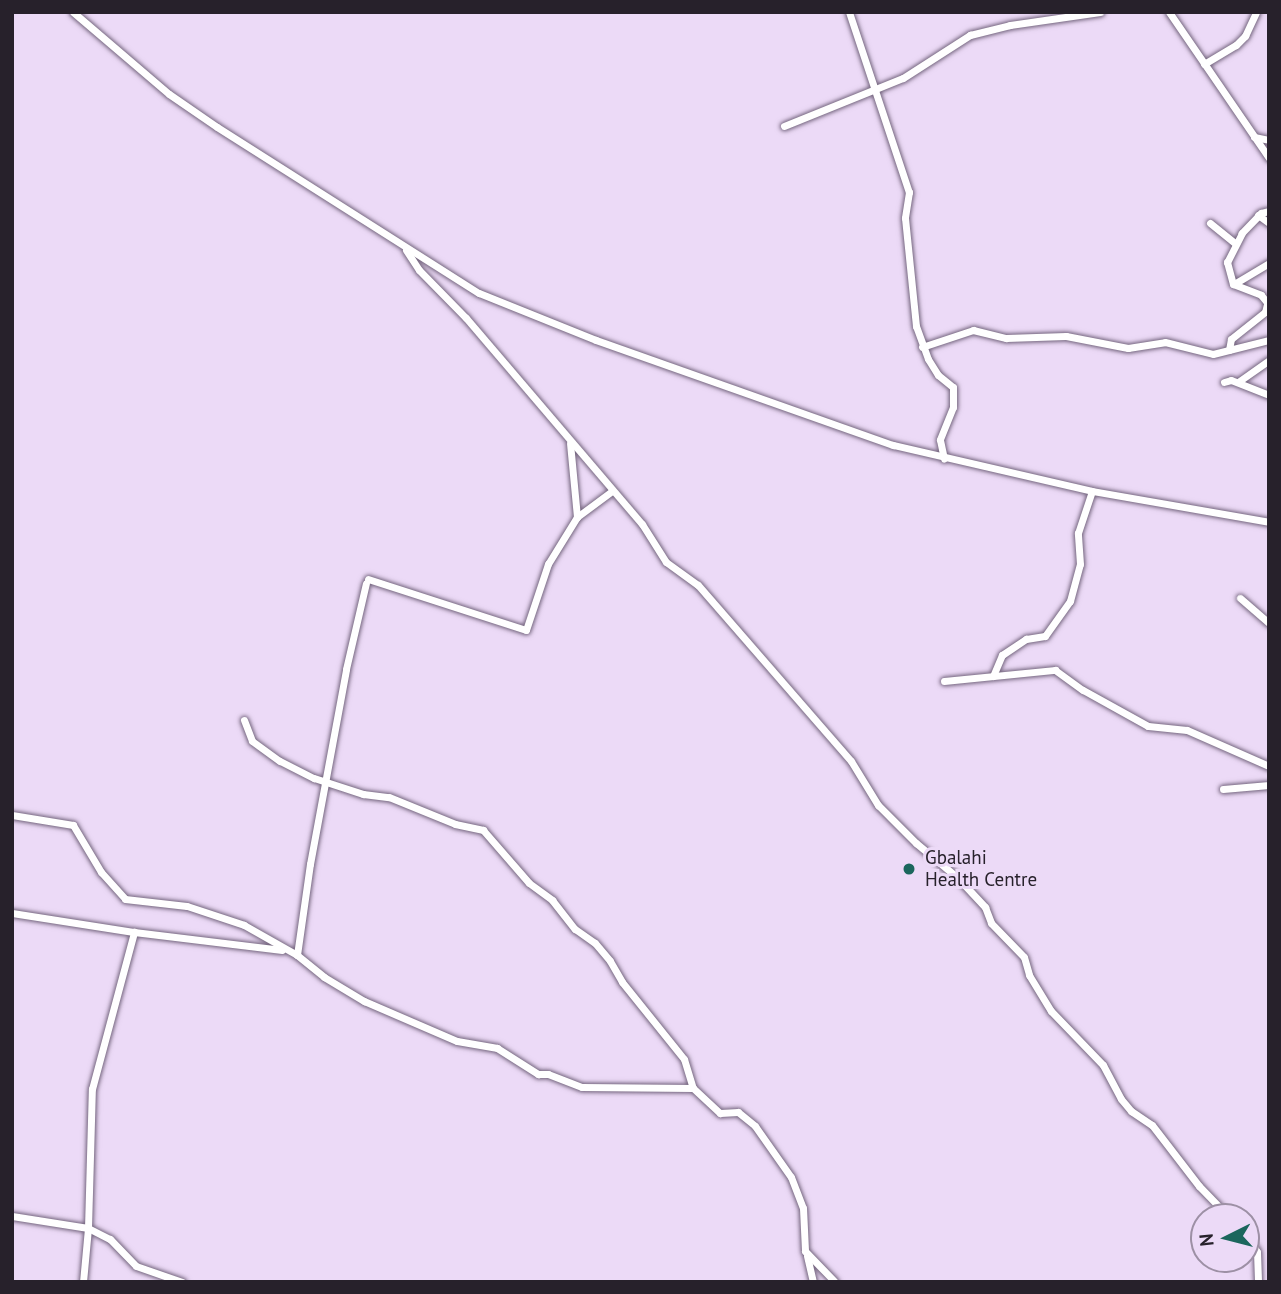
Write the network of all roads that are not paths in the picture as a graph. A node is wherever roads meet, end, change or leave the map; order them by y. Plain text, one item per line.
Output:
1 (73, 12) edge
2 (849, 12) edge
3 (1100, 12) edge
4 (1168, 12) edge
5 (1256, 12) edge
6 (1204, 64) junction
7 (877, 91) junction
8 (784, 126) dead end
9 (1254, 137) junction
10 (1269, 140) edge
11 (1269, 158) edge
12 (1269, 211) edge
13 (1258, 215) junction
14 (1210, 223) dead end
15 (1269, 223) edge
16 (1237, 244) junction
17 (403, 246) junction
18 (1269, 263) edge
19 (1233, 284) junction
20 (1268, 304) edge
21 (1269, 340) edge
22 (922, 347) junction
23 (1229, 350) junction
24 (1269, 360) edge
25 (1224, 382) dead end
26 (1238, 382) junction
27 (1269, 395) edge
28 (570, 443) junction
29 (944, 459) junction
30 (612, 491) junction
31 (1093, 491) junction
32 (577, 517) junction
33 (1269, 522) edge
34 (1240, 598) dead end
35 (1269, 623) edge
36 (993, 676) junction
37 (944, 681) dead end
38 (244, 720) dead end
39 (1269, 766) edge
40 (326, 782) junction
41 (1269, 785) edge
42 (1223, 789) dead end
43 (12, 815) edge
44 (12, 913) edge
45 (134, 932) junction
46 (286, 950) junction
47 (297, 955) junction
48 (693, 1088) junction
49 (1215, 1203) edge
50 (12, 1216) edge
51 (88, 1228) junction
52 (805, 1251) junction
53 (83, 1282) edge
54 (182, 1282) edge
55 (813, 1282) edge
56 (835, 1282) edge

1 - 17 street
2 - 7 street
3 - 7 street
4 - 6 street
5 - 6 street
6 - 9 street
7 - 8 street
7 - 22 street
9 - 10 street
9 - 11 street
12 - 13 street
13 - 15 street
13 - 16 street
14 - 16 street
16 - 19 street
17 - 28 street
17 - 29 street
18 - 19 street
19 - 20 street
20 - 23 street
21 - 23 street
22 - 23 street
22 - 29 street
24 - 26 street
25 - 26 street
26 - 27 street
28 - 30 street
28 - 32 street
29 - 31 street
30 - 32 street
30 - 49 street
31 - 33 street
31 - 36 street
32 - 40 street
34 - 35 street
36 - 37 street
36 - 39 street
38 - 40 street
40 - 47 street
40 - 48 street
41 - 42 street
43 - 46 street
44 - 45 street
45 - 46 street
45 - 51 street
46 - 47 street
47 - 48 street
48 - 52 street
50 - 51 street
51 - 53 street
51 - 54 street
52 - 55 street
52 - 56 street

